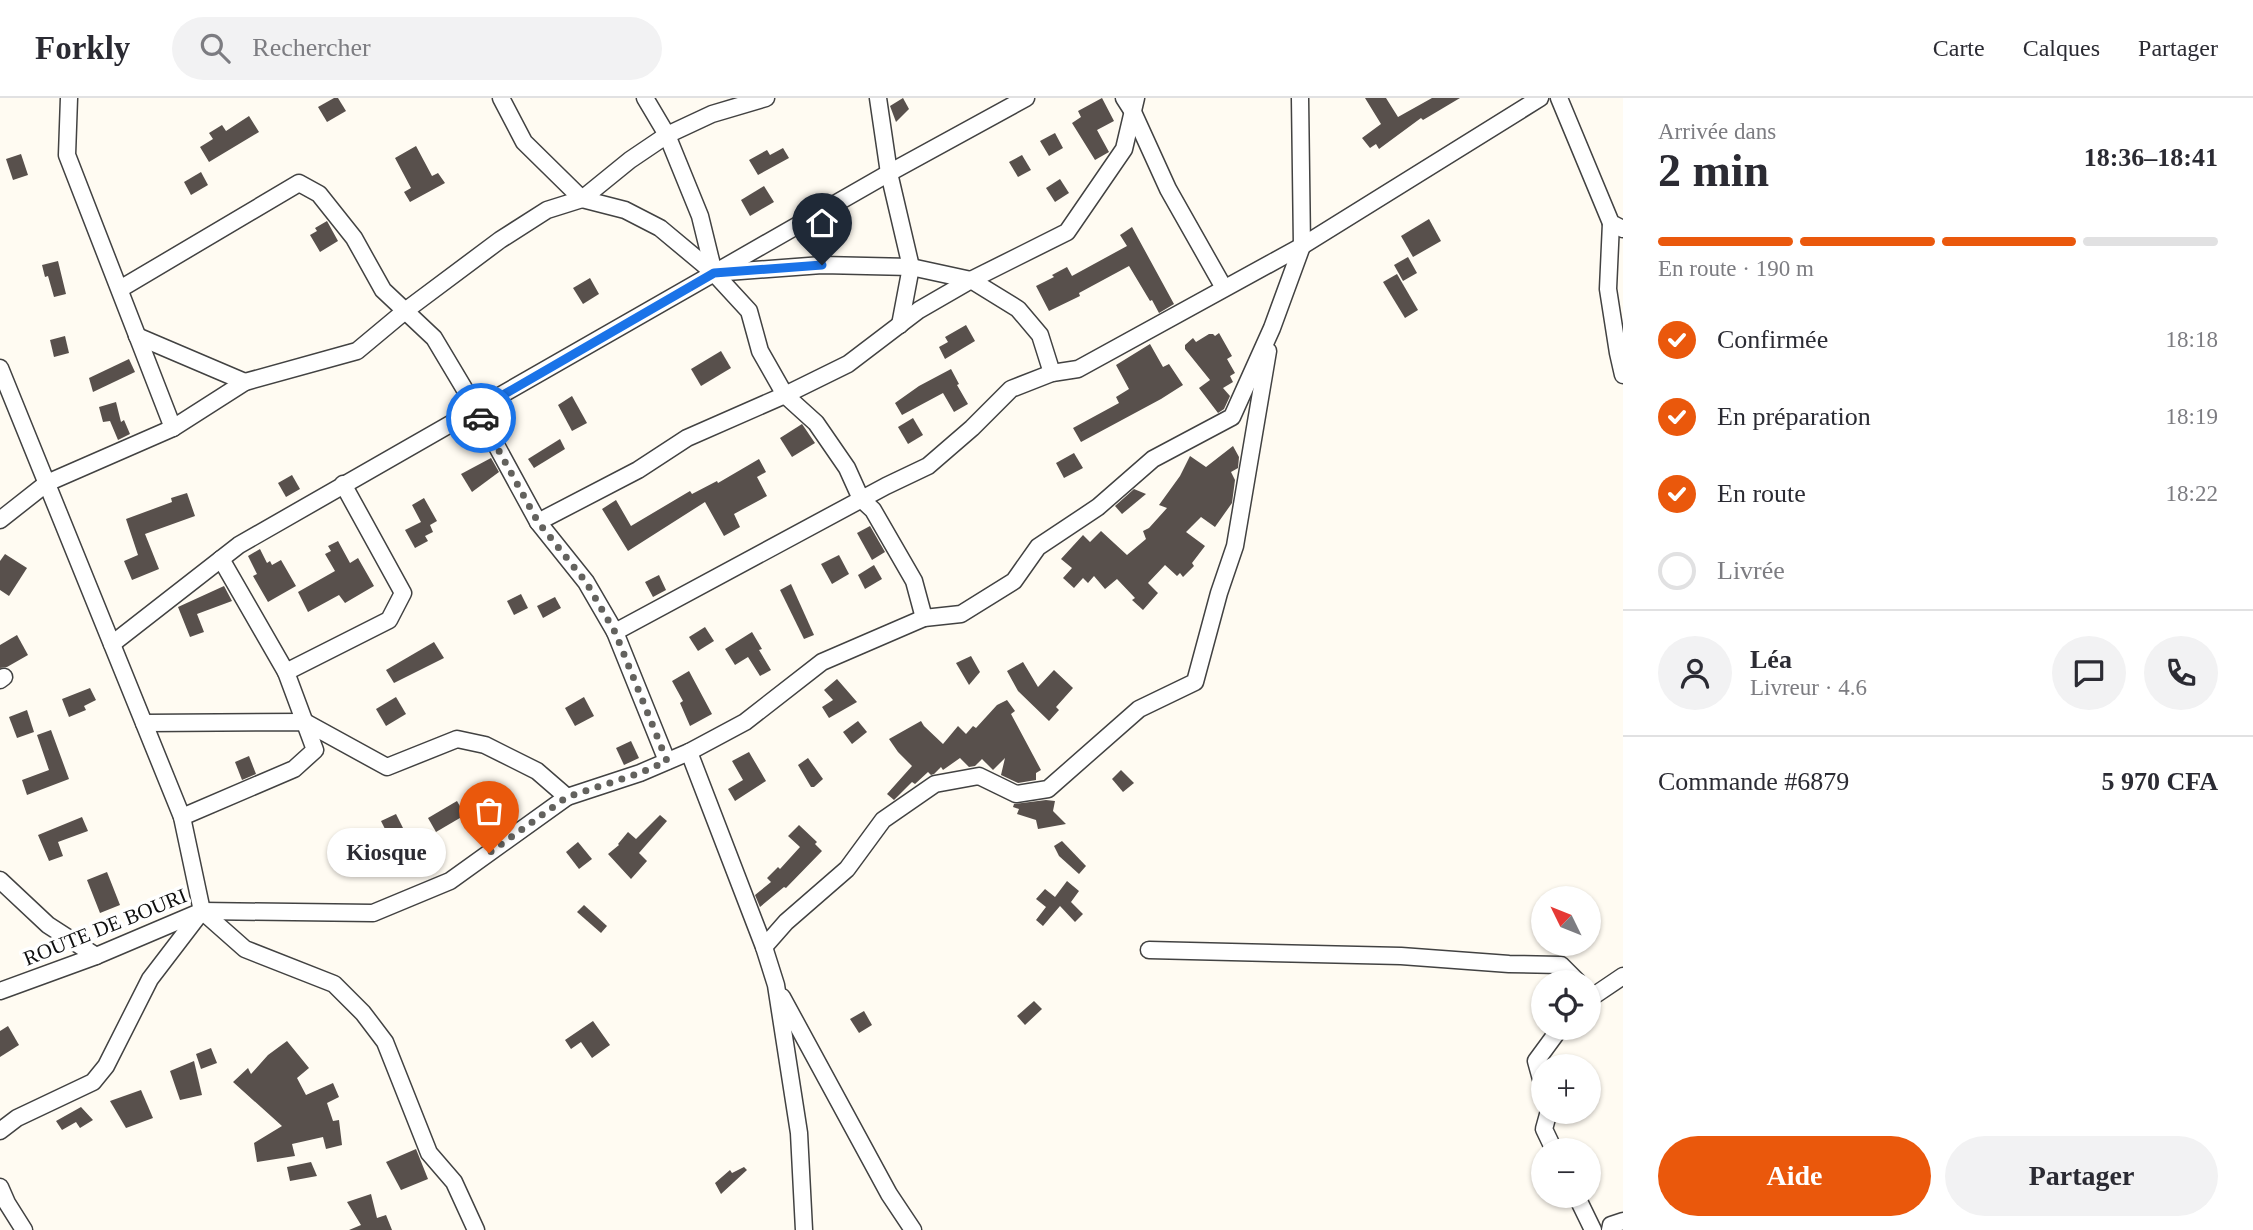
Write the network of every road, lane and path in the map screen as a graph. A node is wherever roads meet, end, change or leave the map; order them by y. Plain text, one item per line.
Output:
1 (69, 98) edge
2 (501, 98) edge
3 (645, 98) edge
4 (766, 98) edge
5 (878, 98) edge
6 (1026, 98) edge
7 (1300, 98) edge
8 (1540, 98) edge
9 (1559, 98) edge
10 (1131, 103) edge
11 (667, 135) junction
12 (889, 173) junction
13 (582, 199) junction
14 (1617, 226) edge
15 (1302, 246) junction
16 (911, 267) junction
17 (714, 273) junction
18 (971, 280) junction
19 (1224, 288) junction
20 (120, 289) junction
21 (405, 311) junction
22 (900, 325) junction
23 (1272, 328) junction
24 (137, 336) junction
25 (0, 368) edge
26 (1052, 373) junction
27 (1623, 375) edge
28 (245, 382) junction
29 (785, 395) junction
30 (477, 410) junction
31 (173, 428) junction
32 (47, 483) junction
33 (344, 484) junction
34 (861, 499) junction
35 (0, 520) edge
36 (538, 522) junction
37 (221, 559) junction
38 (924, 618) junction
39 (615, 632) junction
40 (112, 644) junction
41 (286, 672) junction
42 (305, 722) junction
43 (144, 723) junction
44 (689, 751) junction
45 (667, 761) junction
46 (567, 797) junction
47 (182, 817) junction
48 (0, 880) edge
49 (202, 911) junction
50 (764, 947) junction
51 (1149, 950) dead end
52 (96, 956) junction
53 (1566, 970) edge
54 (1623, 976) edge
55 (776, 985) junction
56 (0, 991) edge
57 (1601, 991) edge
58 (0, 1131) edge
59 (0, 1187) edge
60 (1582, 1208) edge
61 (1623, 1221) edge
62 (24, 1230) edge
63 (476, 1230) edge
64 (804, 1230) edge
65 (913, 1230) edge
66 (1593, 1230) edge
67 (1610, 1230) edge

1 - 20 street
2 - 13 street
3 - 11 street
4 - 11 street
5 - 12 street
6 - 12 street
7 - 15 street
8 - 15 street
9 - 14 street
10 - 18 street
10 - 19 street
11 - 13 street
11 - 17 street
12 - 16 street
12 - 17 street
13 - 17 street
13 - 21 street
14 - 27 street
15 - 19 street
15 - 23 street
16 - 17 street
16 - 18 street
16 - 22 street
17 - 29 street
17 - 30 street
18 - 22 street
18 - 26 street
19 - 26 street
20 - 21 street
20 - 24 street
21 - 28 street
21 - 30 street
22 - 29 street
23 - 38 street, ROUTE DE BOURI
23 - 50 street
24 - 28 street
24 - 31 street
25 - 32 street
26 - 34 street
28 - 31 street
29 - 34 street
29 - 36 street
30 - 33 street
30 - 36 street
31 - 32 street
32 - 35 street
32 - 40 street
33 - 37 street
33 - 41 street
34 - 38 street
34 - 39 street
36 - 39 street
37 - 40 street
37 - 41 street
38 - 44 street, ROUTE DE BOURI
39 - 45 street
40 - 43 street
41 - 42 street
42 - 43 street
42 - 46 street
42 - 47 street
43 - 47 street
44 - 45 street, ROUTE DE BOURI
44 - 50 street
45 - 46 street, ROUTE DE BOURI
46 - 49 street, ROUTE DE BOURI
47 - 49 street
48 - 52 street
49 - 52 street, ROUTE DE BOURI
49 - 58 street
49 - 63 street
50 - 55 street
51 - 53 street
52 - 56 street, ROUTE DE BOURI
54 - 57 street
55 - 64 street
55 - 65 street
59 - 62 street
60 - 66 street
61 - 67 street

